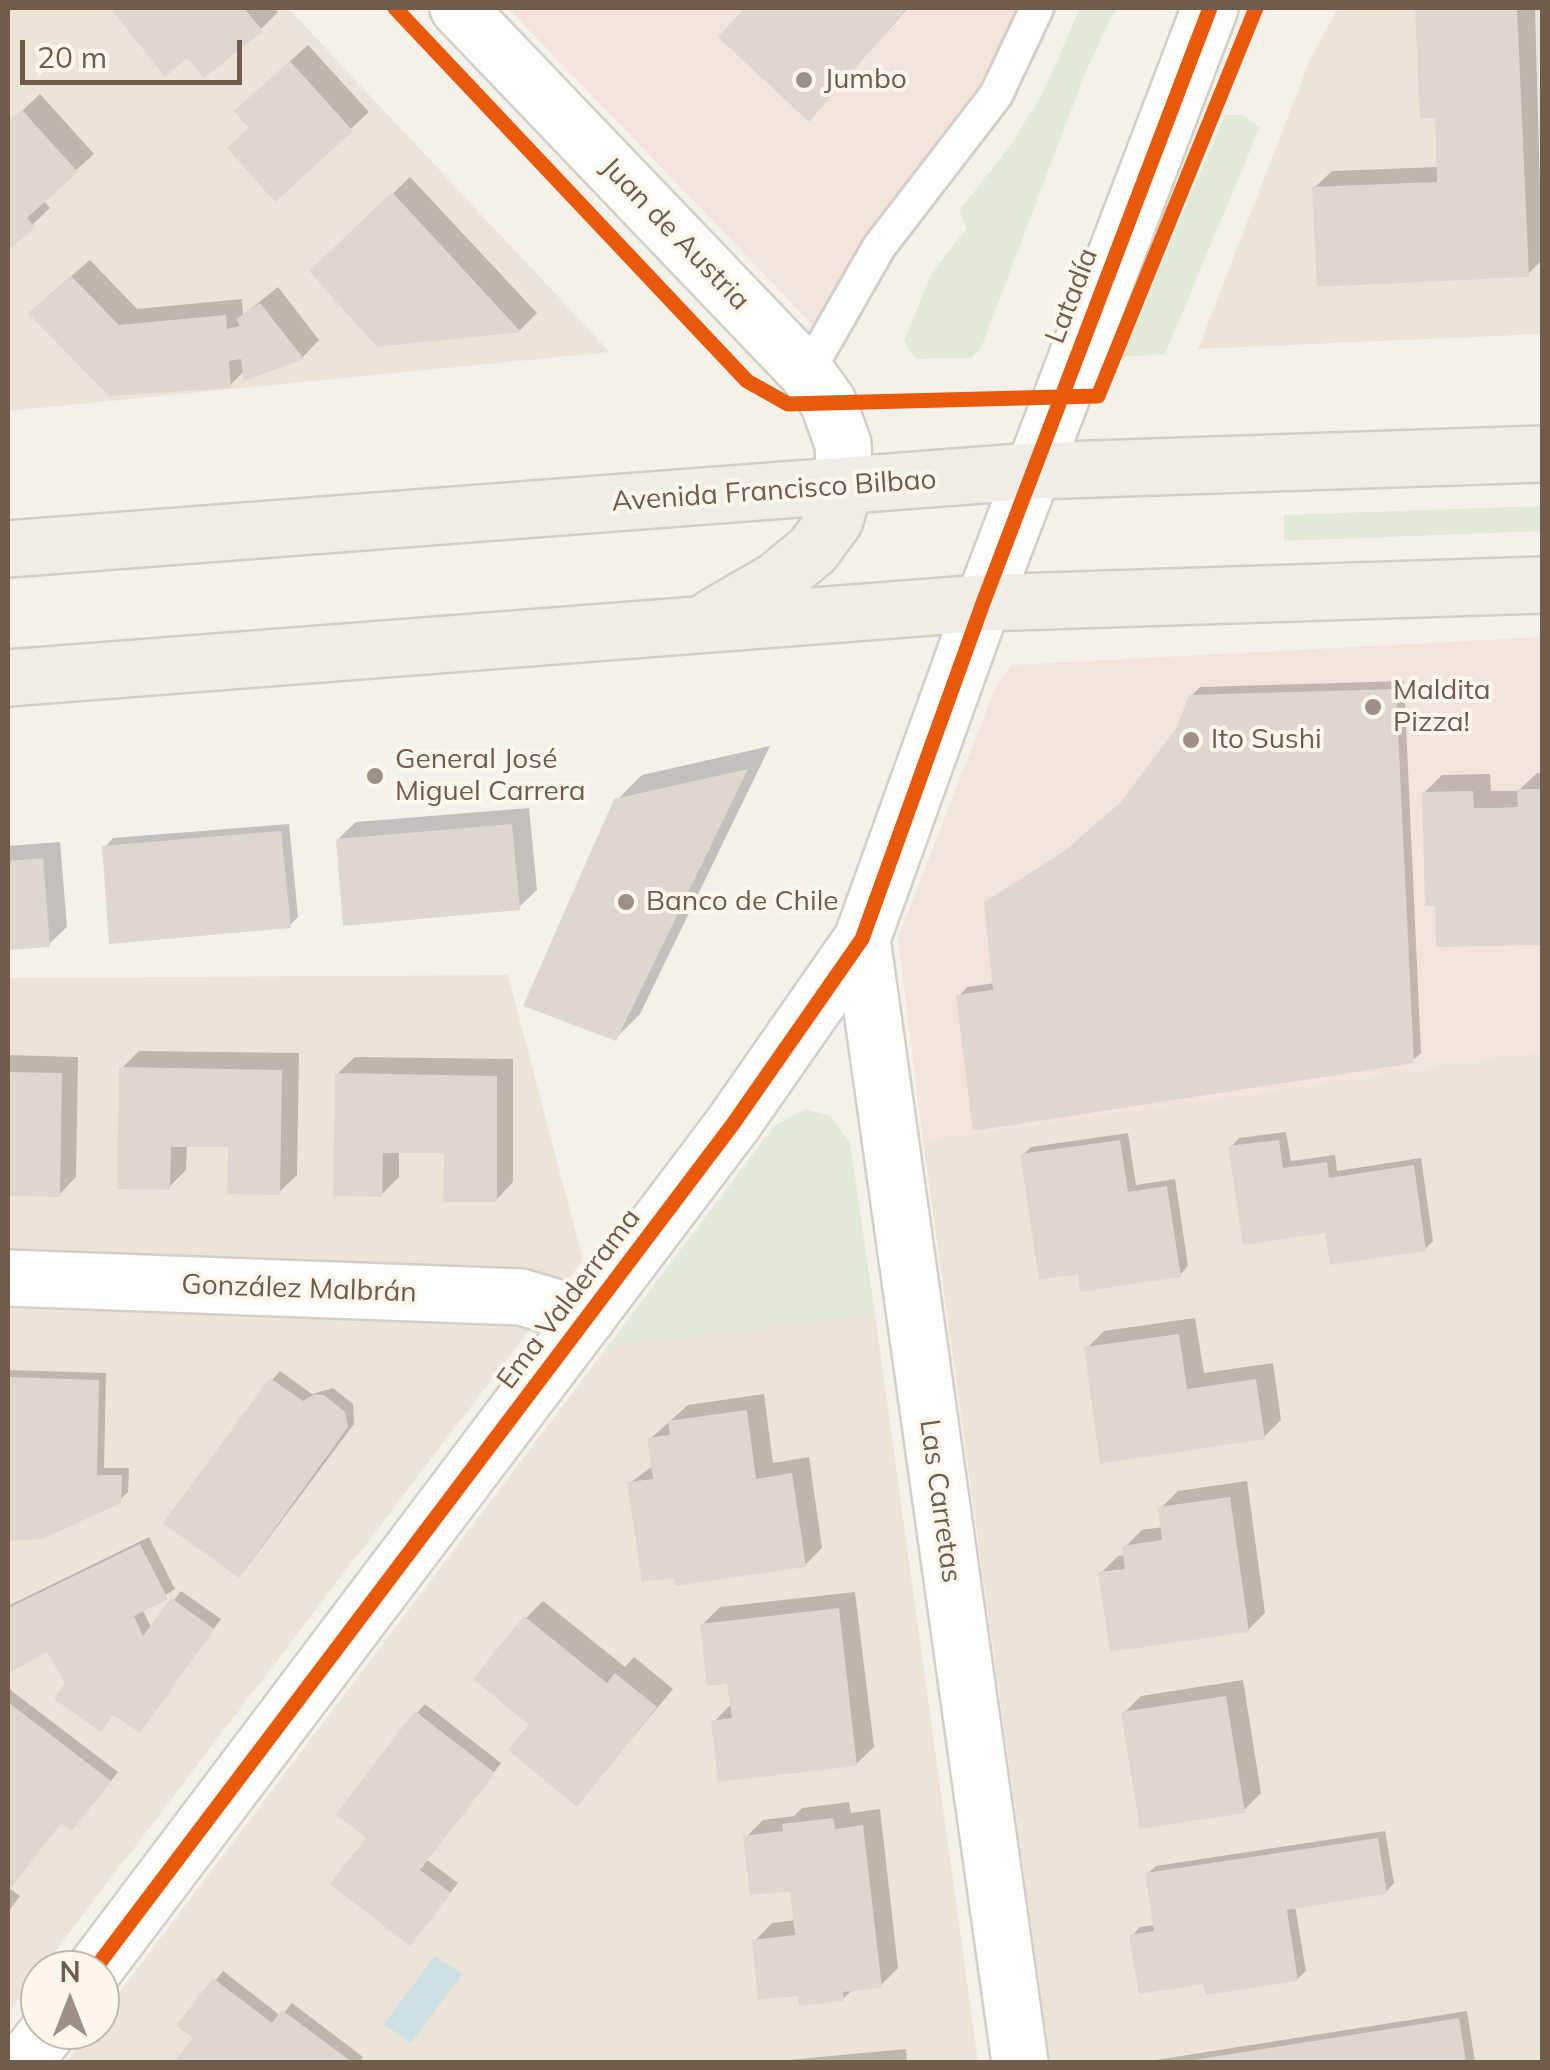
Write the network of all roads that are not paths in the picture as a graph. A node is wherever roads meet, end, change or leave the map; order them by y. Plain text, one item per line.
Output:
1 (458, 8) edge
2 (1038, 8) edge
3 (1210, 8) edge
4 (807, 373) junction
5 (1542, 454) edge
6 (1034, 471) junction
7 (845, 486) junction
8 (8, 549) edge
9 (1542, 585) edge
10 (983, 602) junction
11 (702, 624) junction
12 (8, 678) edge
13 (862, 939) junction
14 (8, 1278) edge
15 (588, 1316) junction
16 (109, 1950) edge
17 (1020, 2062) edge

1 - 4 street, Juan de Austria
2 - 4 lane
3 - 6 street, Latadía
4 - 7 street, Juan de Austria
5 - 6 main road, Avenida Francisco Bilbao
6 - 7 main road, Avenida Francisco Bilbao
6 - 10 street, Latadía
7 - 8 main road, Avenida Francisco Bilbao
7 - 11 main road
9 - 10 main road
10 - 11 main road
10 - 13 street, Ema Valderrama
11 - 12 main road
13 - 15 street, Ema Valderrama
13 - 17 street, Las Carretas
14 - 15 street, González Malbrán
15 - 16 street, Ema Valderrama

